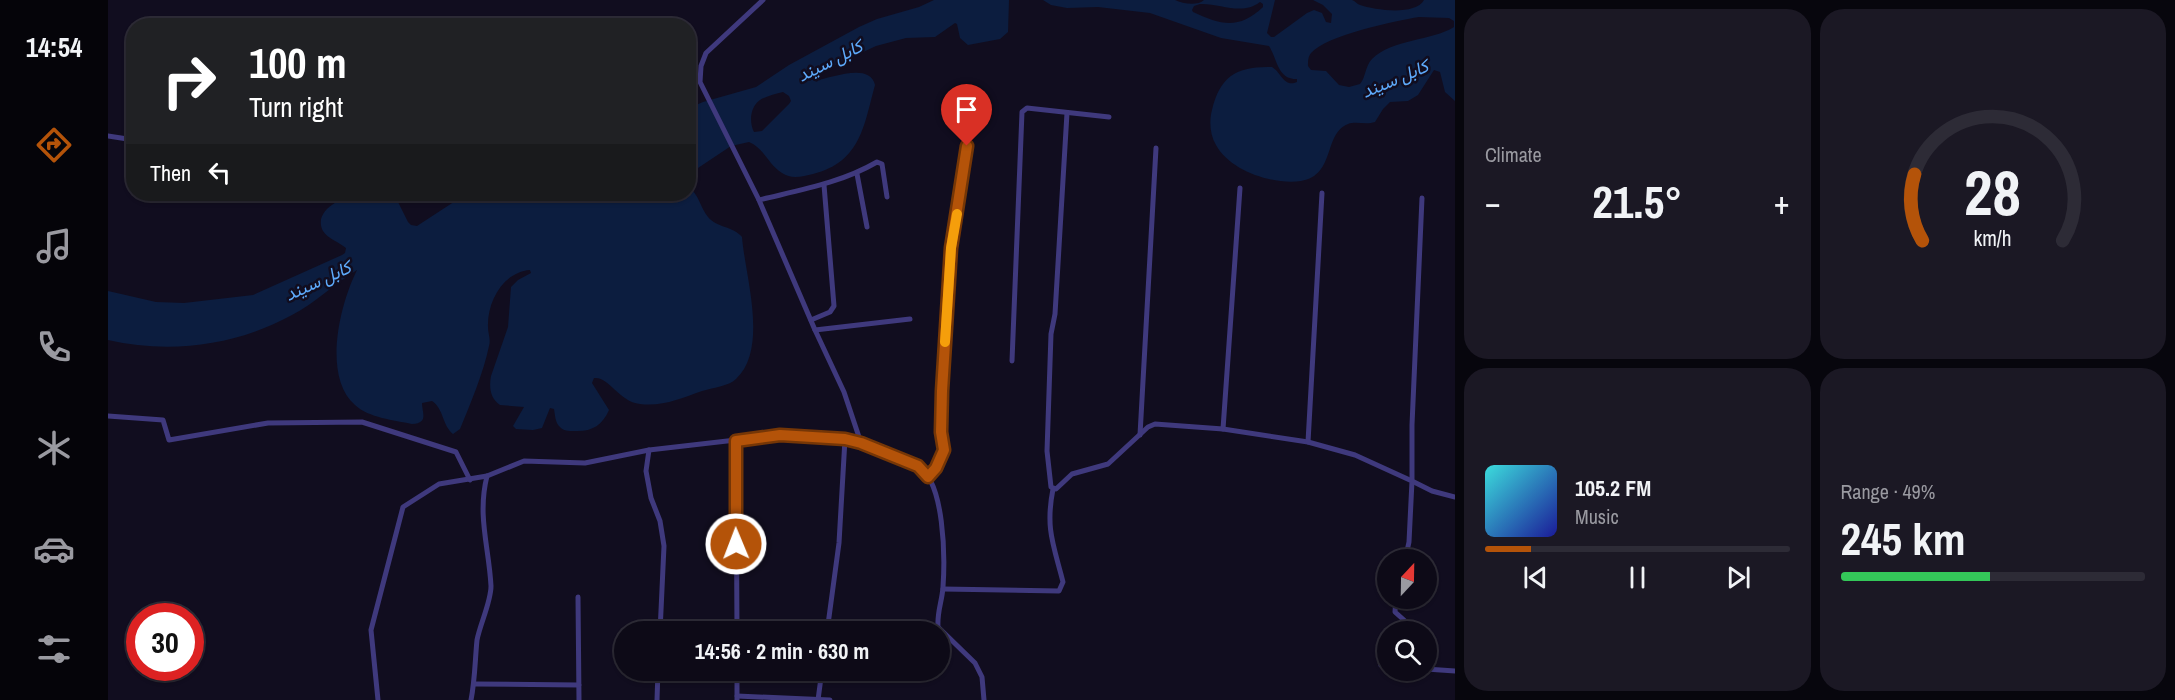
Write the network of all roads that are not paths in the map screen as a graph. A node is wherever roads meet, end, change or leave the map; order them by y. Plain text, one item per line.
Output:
1 (763, 0) edge
2 (1067, 113) junction
3 (1109, 117) dead end
4 (108, 136) edge
5 (126, 139) edge
6 (967, 146) dead end
7 (1156, 148) dead end
8 (857, 174) junction
9 (824, 185) junction
10 (1240, 188) dead end
11 (1322, 194) dead end
12 (887, 198) dead end
13 (1422, 198) dead end
14 (759, 200) junction
15 (867, 227) dead end
16 (909, 319) dead end
17 (810, 320) junction
18 (815, 330) junction
19 (1012, 361) dead end
20 (108, 416) edge
21 (1223, 429) junction
22 (1140, 435) junction
23 (845, 439) junction
24 (736, 441) junction
25 (1308, 442) junction
26 (861, 443) junction
27 (649, 450) junction
28 (487, 476) junction
29 (928, 477) junction
30 (470, 480) junction
31 (1412, 481) junction
32 (1053, 489) junction
33 (1455, 497) edge
34 (1407, 549) edge
35 (943, 589) junction
36 (578, 597) dead end
37 (1395, 609) edge
38 (661, 621) edge
39 (737, 621) edge
40 (828, 621) edge
41 (1405, 621) edge
42 (1437, 670) edge
43 (1455, 671) edge
44 (658, 681) edge
45 (737, 681) edge
46 (820, 681) edge
47 (474, 684) junction
48 (579, 684) junction
49 (737, 698) edge
50 (818, 699) edge
51 (378, 700) edge
52 (471, 700) edge
53 (579, 700) edge
54 (657, 700) edge
55 (830, 700) edge
56 (984, 700) edge

1 - 14 street
2 - 3 street
2 - 19 street
2 - 32 street
4 - 5 street
6 - 29 street
7 - 22 street
8 - 9 street
8 - 12 street
8 - 15 street
9 - 14 street
9 - 17 street
10 - 21 street
11 - 25 street
13 - 31 street
14 - 17 street
16 - 18 street
17 - 18 street
18 - 26 street
20 - 30 street
21 - 22 street
21 - 25 street
22 - 32 street
23 - 24 street
23 - 26 street
23 - 40 street
24 - 27 street
24 - 39 street
25 - 31 street
26 - 29 street
27 - 28 street
27 - 38 street
28 - 30 street
28 - 47 street
29 - 35 street
30 - 51 street
31 - 33 street
31 - 34 street
32 - 35 street
35 - 56 street
36 - 48 street
37 - 41 street
42 - 43 street
44 - 54 street
45 - 49 street
46 - 50 street
47 - 48 street
47 - 52 street
48 - 53 street
49 - 50 street
50 - 55 street

